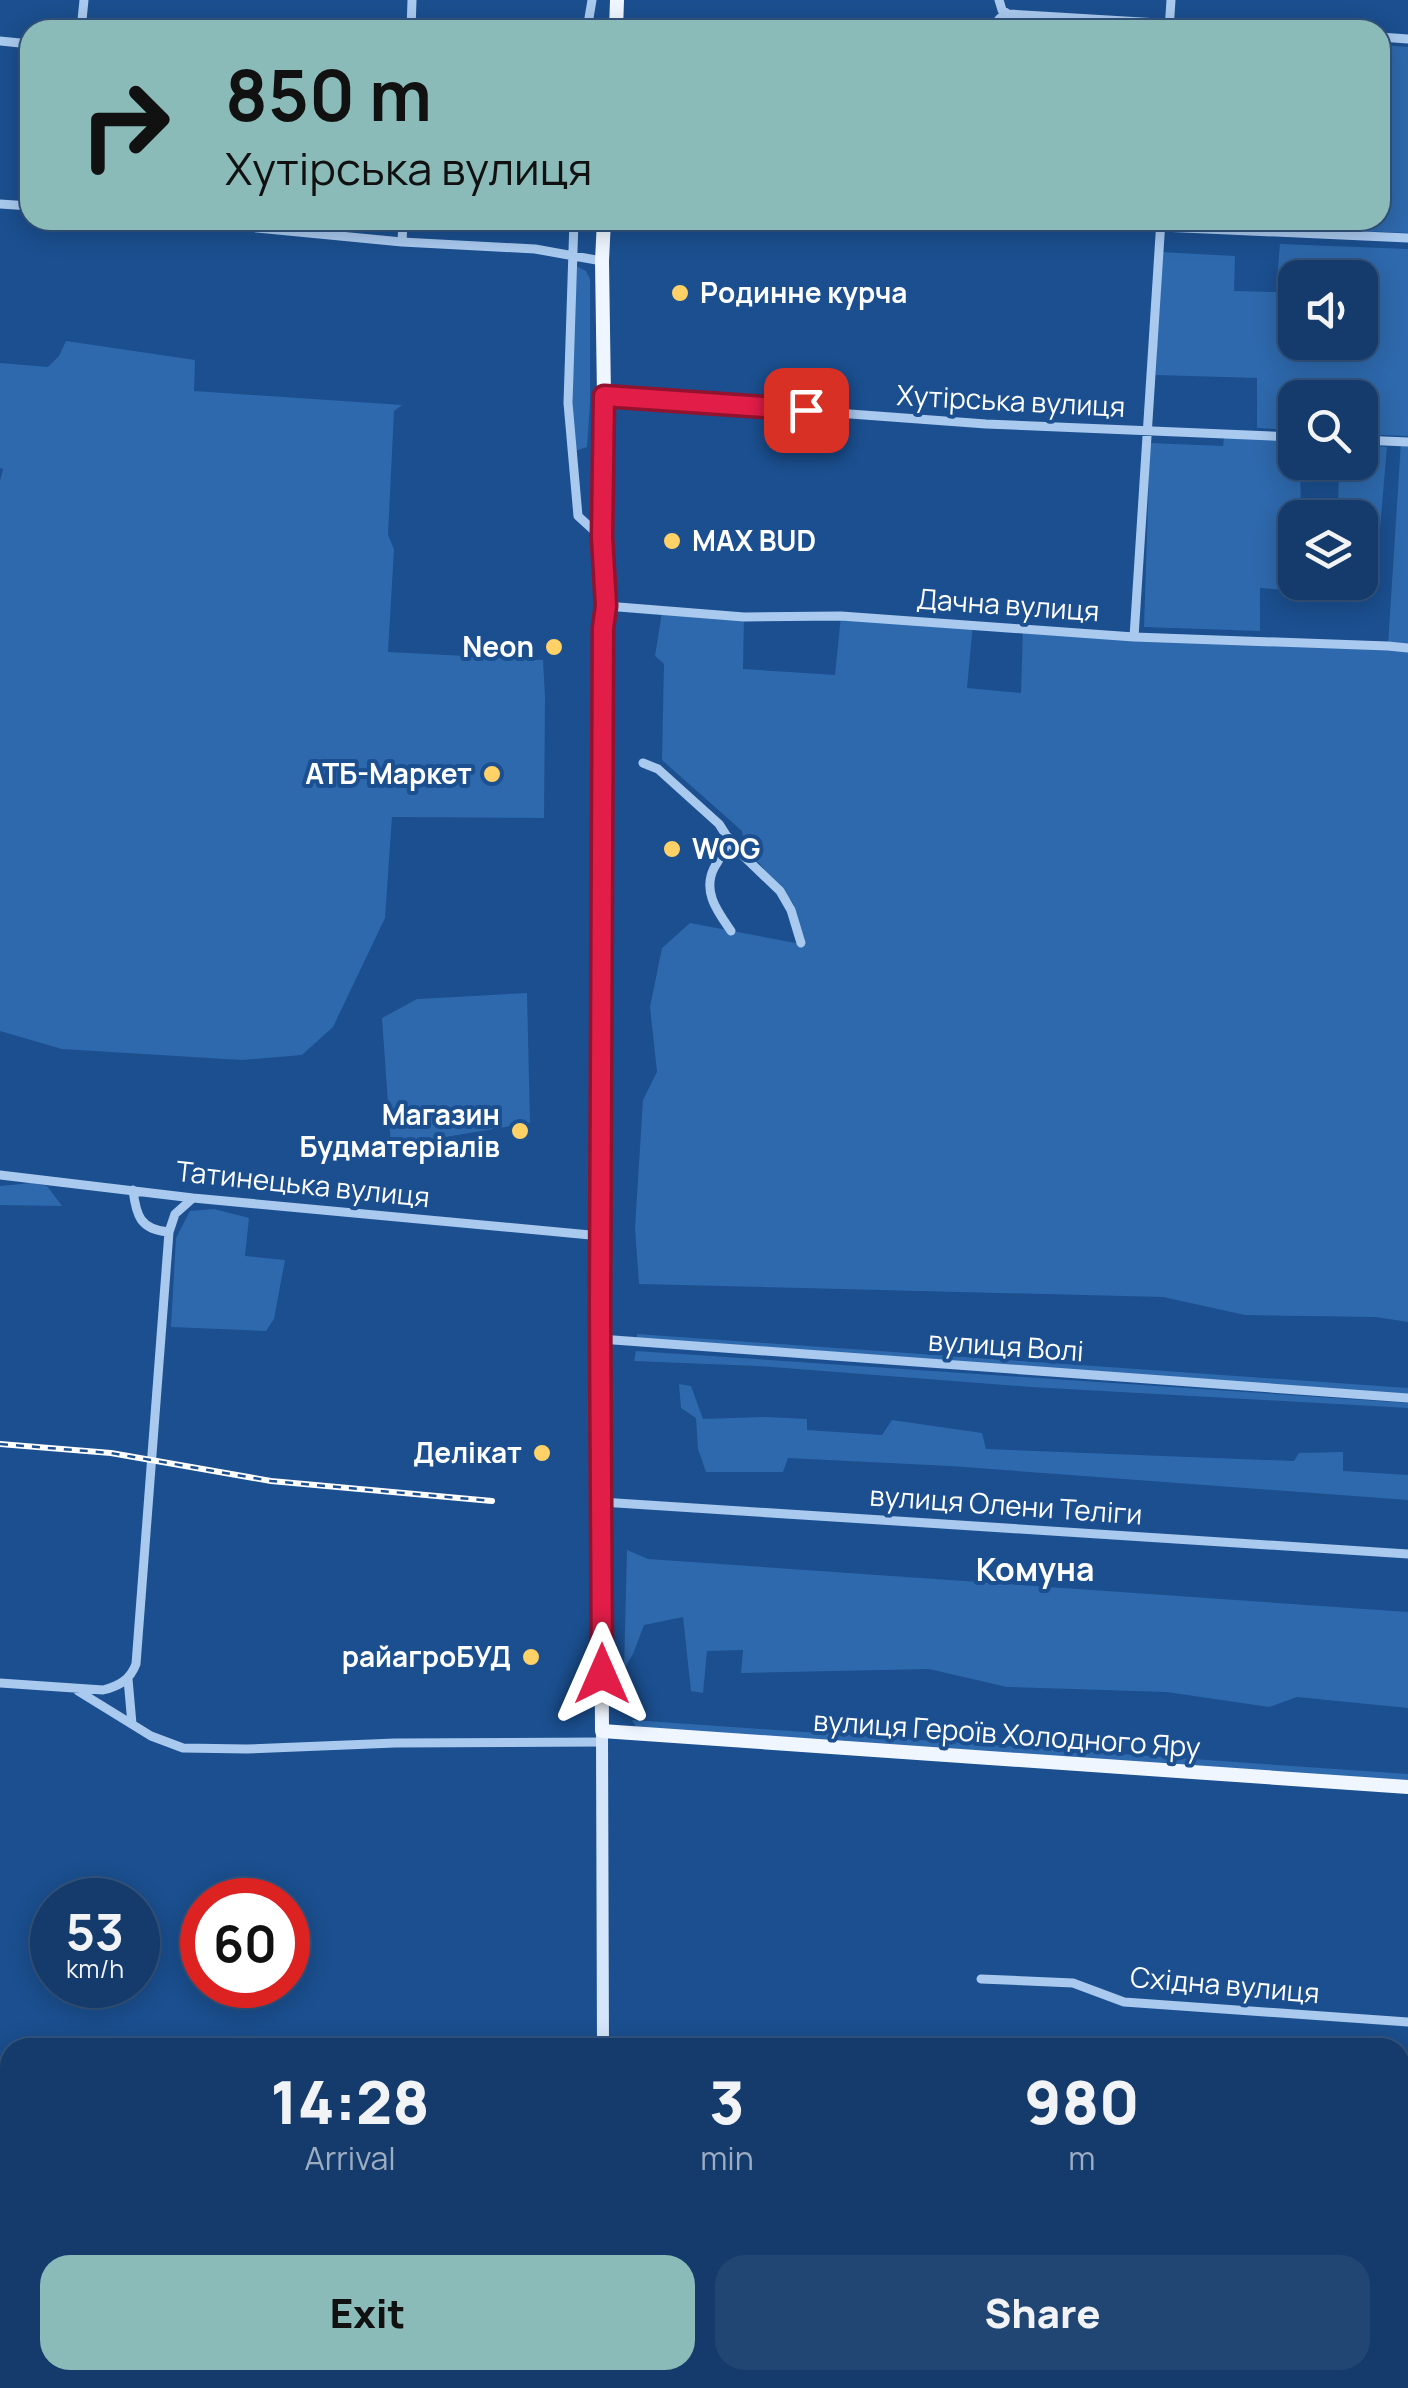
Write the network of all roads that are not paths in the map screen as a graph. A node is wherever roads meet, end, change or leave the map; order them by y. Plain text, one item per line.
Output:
1 (999, 0) edge
2 (1008, 14) junction
3 (998, 20) edge
4 (1088, 20) edge
5 (278, 230) edge
6 (403, 230) edge
7 (573, 230) edge
8 (604, 230) edge
9 (1161, 230) edge
10 (1267, 230) edge
11 (1408, 238) edge
12 (402, 242) junction
13 (572, 255) junction
14 (602, 261) junction
15 (604, 396) junction
16 (1147, 431) junction
17 (1278, 437) edge
18 (1378, 441) edge
19 (1408, 442) edge
20 (602, 537) junction
21 (606, 606) junction
22 (1134, 636) junction
23 (1408, 648) edge
24 (643, 763) dead end
25 (728, 837) junction
26 (731, 931) dead end
27 (801, 944) dead end
28 (0, 1175) edge
29 (133, 1190) junction
30 (194, 1198) junction
31 (169, 1232) junction
32 (601, 1236) junction
33 (600, 1339) junction
34 (1408, 1398) edge
35 (600, 1502) junction
36 (1408, 1554) edge
37 (128, 1679) junction
38 (0, 1683) edge
39 (76, 1690) junction
40 (132, 1724) junction
41 (602, 1737) junction
42 (1408, 1787) edge
43 (982, 1979) dead end
44 (1408, 2022) edge
45 (603, 2038) edge

1 - 2 street
2 - 3 street
2 - 4 street
5 - 12 street
6 - 12 street
7 - 13 street
8 - 14 main road
9 - 16 street
10 - 11 street
12 - 13 street
13 - 14 street
13 - 20 street
14 - 15 main road
15 - 16 street, Хутірська вулиця
15 - 20 main road
16 - 17 street, Хутірська вулиця
16 - 22 street
18 - 19 street
20 - 21 main road
21 - 22 street, Дачна вулиця
21 - 32 main road
22 - 23 street, Дачна вулиця
24 - 25 street
25 - 26 street
25 - 27 street
28 - 29 street, Татинецька вулиця
29 - 30 street, Татинецька вулиця
29 - 31 street
30 - 31 street
30 - 32 street, Татинецька вулиця
31 - 37 street
32 - 33 main road
33 - 34 street, вулиця Волі
33 - 35 main road
35 - 36 street, вулиця Олени Теліги
35 - 41 main road
37 - 39 street
37 - 40 street
38 - 39 street, вулиця Героїв Холодного Яру
39 - 40 street, вулиця Героїв Холодного Яру
40 - 41 street, вулиця Героїв Холодного Яру
41 - 42 main road, вулиця Героїв Холодного Яру
41 - 45 main road
43 - 44 street, Східна вулиця

